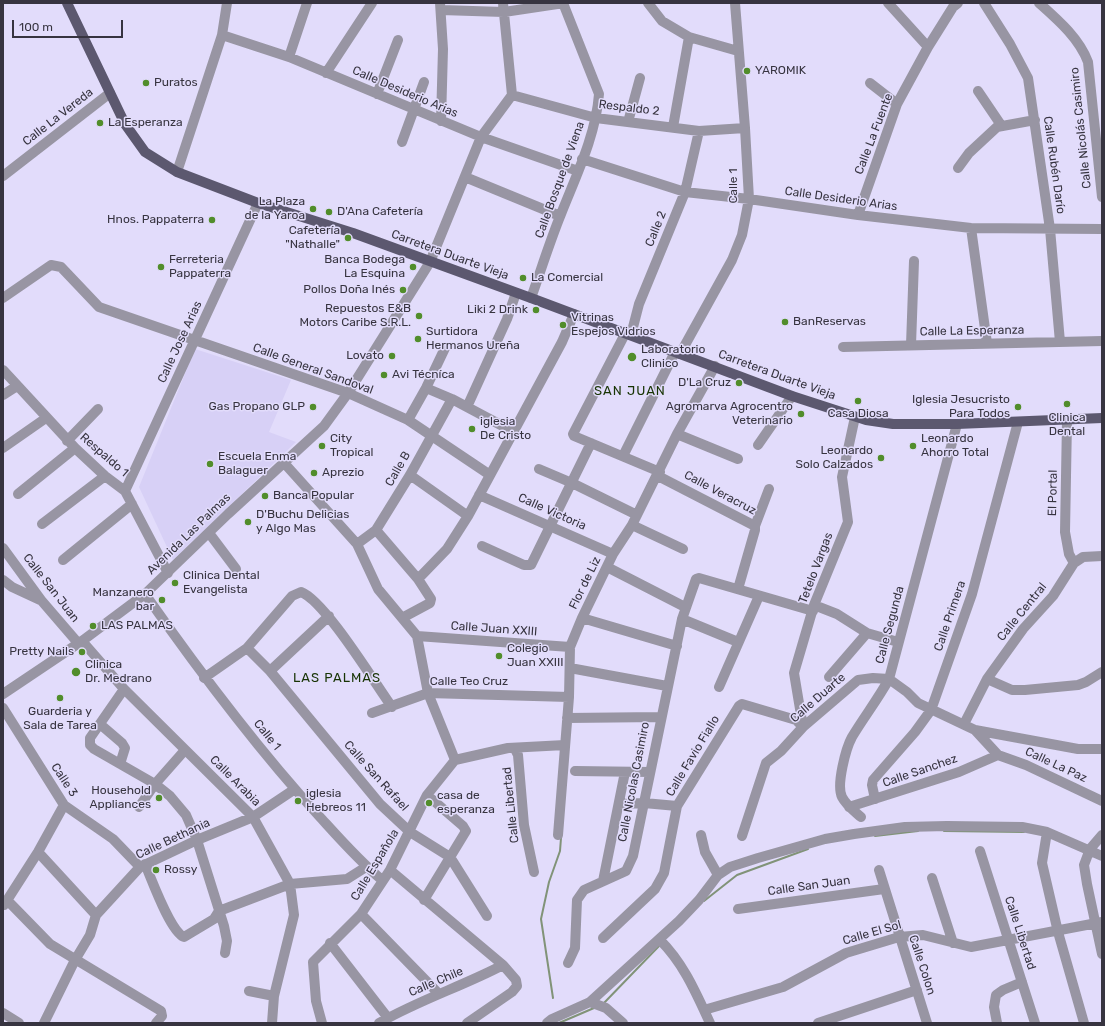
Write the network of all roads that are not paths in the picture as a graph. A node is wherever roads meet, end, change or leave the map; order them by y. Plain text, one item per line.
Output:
1 (227, 3) edge
2 (307, 3) edge
3 (372, 3) edge
4 (563, 3) edge
5 (648, 3) edge
6 (735, 3) edge
7 (888, 3) edge
8 (958, 3) edge
9 (984, 3) edge
10 (1039, 3) edge
11 (68, 4) edge
12 (440, 7) edge
13 (503, 8) edge
14 (222, 35) junction
15 (689, 37) junction
16 (398, 40) dead end
17 (928, 47) junction
18 (738, 51) junction
19 (289, 57) junction
20 (326, 73) junction
21 (640, 78) dead end
22 (424, 82) dead end
23 (870, 83) dead end
24 (978, 91) dead end
25 (110, 93) junction
26 (377, 94) junction
27 (512, 95) junction
28 (897, 104) junction
29 (414, 110) junction
30 (596, 118) junction
31 (1035, 120) junction
32 (441, 121) junction
33 (628, 122) junction
34 (1002, 125) junction
35 (673, 127) junction
36 (745, 128) junction
37 (699, 131) junction
38 (481, 137) junction
39 (402, 142) dead end
40 (582, 159) junction
41 (958, 168) dead end
42 (578, 171) junction
43 (177, 172) junction
44 (3, 176) edge
45 (465, 177) junction
46 (685, 192) junction
47 (1102, 197) edge
48 (749, 199) junction
49 (258, 203) junction
50 (858, 215) junction
51 (560, 216) junction
52 (971, 228) junction
53 (1050, 229) junction
54 (1102, 229) edge
55 (914, 261) dead end
56 (430, 262) junction
57 (516, 293) junction
58 (3, 298) edge
59 (531, 298) junction
60 (574, 314) junction
61 (628, 334) junction
62 (195, 341) junction
63 (1102, 341) edge
64 (1060, 342) junction
65 (987, 343) junction
66 (911, 345) junction
67 (843, 347) dead end
68 (445, 348) dead end
69 (678, 353) junction
70 (715, 366) junction
71 (3, 370) edge
72 (17, 386) junction
73 (426, 388) junction
74 (348, 393) junction
75 (3, 395) edge
76 (792, 396) junction
77 (452, 399) junction
78 (467, 407) junction
79 (98, 409) dead end
80 (855, 417) junction
81 (46, 418) junction
82 (1102, 418) edge
83 (408, 420) junction
84 (1067, 421) junction
85 (1018, 422) junction
86 (957, 424) junction
87 (514, 432) junction
88 (573, 434) joint
89 (677, 434) junction
90 (433, 435) junction
91 (67, 441) junction
92 (591, 443) junction
93 (758, 445) dead end
94 (3, 448) edge
95 (75, 448) junction
96 (622, 456) junction
97 (738, 459) dead end
98 (285, 464) junction
99 (539, 469) dead end
100 (659, 474) junction
101 (410, 475) junction
102 (490, 475) junction
103 (105, 476) junction
104 (572, 483) junction
105 (769, 489) dead end
106 (125, 491) junction
107 (18, 494) dead end
108 (479, 495) junction
109 (132, 504) junction
110 (637, 515) junction
111 (468, 516) junction
112 (42, 524) dead end
113 (632, 525) junction
114 (551, 526) junction
115 (755, 526) junction
116 (376, 530) junction
117 (209, 533) junction
118 (357, 544) junction
119 (482, 546) dead end
120 (3, 548) edge
121 (683, 549) dead end
122 (613, 554) junction
123 (1102, 556) edge
124 (63, 560) dead end
125 (1074, 564) junction
126 (607, 567) junction
127 (236, 569) dead end
128 (168, 573) junction
129 (418, 579) junction
130 (3, 580) edge
131 (738, 589) junction
132 (145, 594) junction
133 (759, 596) junction
134 (41, 600) junction
135 (685, 607) junction
136 (813, 608) junction
137 (329, 616) junction
138 (402, 618) junction
139 (582, 618) junction
140 (682, 619) junction
141 (867, 633) junction
142 (417, 636) junction
143 (80, 642) junction
144 (738, 642) junction
145 (898, 642) junction
146 (677, 646) junction
147 (570, 647) junction
148 (247, 648) junction
149 (570, 668) junction
150 (270, 671) junction
151 (1102, 672) edge
152 (829, 677) dead end
153 (204, 678) junction
154 (889, 679) junction
155 (987, 679) junction
156 (666, 686) junction
157 (719, 687) dead end
158 (124, 689) junction
159 (428, 693) junction
160 (3, 694) edge
161 (569, 697) junction
162 (392, 707) junction
163 (3, 708) edge
164 (931, 710) junction
165 (372, 713) dead end
166 (660, 717) junction
167 (567, 718) junction
168 (964, 724) junction
169 (101, 725) junction
170 (803, 727) junction
171 (975, 730) junction
172 (565, 745) junction
173 (515, 749) junction
174 (1102, 749) edge
175 (185, 750) junction
176 (998, 754) junction
177 (455, 760) junction
178 (120, 764) junction
179 (575, 771) dead end
180 (625, 772) junction
181 (650, 772) junction
182 (155, 784) junction
183 (295, 790) junction
184 (427, 795) junction
185 (875, 799) junction
186 (1102, 801) edge
187 (644, 803) junction
188 (619, 804) junction
189 (64, 805) junction
190 (677, 806) junction
191 (139, 807) dead end
192 (849, 807) junction
193 (861, 817) dead end
194 (253, 818) junction
195 (410, 832) junction
196 (1047, 832) junction
197 (558, 835) dead end
198 (701, 835) dead end
199 (1102, 835) edge
200 (742, 836) dead end
201 (197, 840) junction
202 (1090, 849) junction
203 (980, 851) dead end
204 (38, 852) junction
205 (1102, 856) edge
206 (450, 857) junction
207 (142, 866) junction
208 (366, 867) junction
209 (390, 870) junction
210 (879, 870) dead end
211 (534, 872) dead end
212 (718, 875) junction
213 (932, 878) dead end
214 (382, 880) junction
215 (603, 881) junction
216 (290, 884) junction
217 (884, 889) junction
218 (424, 900) junction
219 (5, 903) edge
220 (738, 909) dead end
221 (219, 911) junction
222 (361, 914) junction
223 (96, 915) junction
224 (488, 916) dead end
225 (1099, 923) edge
226 (1058, 932) junction
227 (899, 937) junction
228 (603, 938) dead end
229 (660, 940) junction
230 (1008, 940) junction
231 (330, 943) junction
232 (953, 943) junction
233 (225, 953) dead end
234 (1102, 954) edge
235 (75, 960) junction
236 (568, 963) dead end
237 (503, 965) junction
238 (1022, 982) junction
239 (249, 990) dead end
240 (917, 990) junction
241 (439, 994) junction
242 (274, 996) junction
243 (590, 1002) junction
244 (704, 1010) junction
245 (3, 1013) edge
246 (384, 1020) edge
247 (19, 1023) edge
248 (44, 1023) edge
249 (156, 1023) edge
250 (272, 1023) edge
251 (322, 1023) edge
252 (467, 1023) edge
253 (547, 1023) edge
254 (624, 1023) edge
255 (710, 1023) edge
256 (818, 1023) edge
257 (927, 1023) edge
258 (995, 1023) edge
259 (1035, 1023) edge
260 (1084, 1023) edge

1 - 14 street
2 - 19 street
3 - 20 street
4 - 13 street
4 - 30 street, Calle Bosque de Viena
5 - 15 street
6 - 18 street, Calle 1
7 - 17 street
8 - 17 street, Calle La Fuente
9 - 31 street, Calle Rubén Darío
10 - 47 street, Calle Nicolás Casimiro
11 - 25 main road, Carretera Duarte Vieja
12 - 13 street
12 - 32 street
13 - 27 street
14 - 19 street, Calle Desiderio Arias
14 - 43 street
15 - 18 street
15 - 35 street
16 - 26 street
17 - 28 street, Calle La Fuente
18 - 36 street, Calle 1
19 - 20 street, Calle Desiderio Arias
20 - 26 street, Calle Desiderio Arias
21 - 33 street
22 - 29 street
23 - 28 street
24 - 34 street
25 - 43 main road, Carretera Duarte Vieja
25 - 44 street, Calle La Vereda
26 - 29 street, Calle Desiderio Arias
27 - 30 street, Respaldo 2
27 - 38 street, Avenida Las Palmas
28 - 50 street, Calle La Fuente
29 - 32 street, Calle Desiderio Arias
29 - 39 street
30 - 33 street, Respaldo 2
30 - 40 street, Calle Bosque de Viena
31 - 34 street
31 - 53 street, Calle Rubén Darío
32 - 38 street, Calle Desiderio Arias
33 - 35 street, Respaldo 2
34 - 41 street
35 - 37 street, Respaldo 2
36 - 37 street, Respaldo 2
36 - 48 street, Calle 1
37 - 46 street, Calle 2
38 - 42 street, Calle Desiderio Arias
38 - 45 street, Avenida Las Palmas
40 - 42 street, Calle Bosque de Viena
40 - 46 street, Calle Desiderio Arias
42 - 51 street, Calle Bosque de Viena
43 - 49 main road, Carretera Duarte Vieja
45 - 51 street
45 - 56 street, Avenida Las Palmas
46 - 48 street, Calle Desiderio Arias
46 - 61 street, Calle 2
48 - 50 street, Calle Desiderio Arias
48 - 69 street, Calle 1
49 - 56 main road, Carretera Duarte Vieja
49 - 62 street, Calle Jose Arias
50 - 52 street, Calle Desiderio Arias
51 - 59 street, Calle Bosque de Viena
52 - 53 street, Calle Desiderio Arias
52 - 65 street
53 - 54 street, Calle Desiderio Arias
53 - 64 street, Calle Rubén Darío
55 - 66 street
56 - 57 main road, Carretera Duarte Vieja
56 - 74 street, Avenida Las Palmas
57 - 59 main road, Carretera Duarte Vieja
57 - 78 street
58 - 62 street, Calle General Sandoval
59 - 60 main road, Carretera Duarte Vieja
60 - 61 main road, Carretera Duarte Vieja
60 - 87 street
61 - 69 main road, Carretera Duarte Vieja
61 - 88 street, Calle 2
62 - 74 street, Calle General Sandoval
62 - 106 street, Calle Jose Arias
63 - 64 street, Calle La Esperanza
64 - 65 street, Calle La Esperanza
65 - 66 street, Calle La Esperanza
66 - 67 street, Calle La Esperanza
68 - 73 street
69 - 70 main road, Carretera Duarte Vieja
69 - 96 street, Calle 1
70 - 76 main road, Carretera Duarte Vieja
70 - 89 street, Flor de Liz
71 - 72 street, Respaldo 1
72 - 75 street
72 - 81 street, Respaldo 1
73 - 77 street
73 - 83 street
74 - 83 street, Calle General Sandoval
74 - 98 street, Avenida Las Palmas
76 - 80 main road, Carretera Duarte Vieja
76 - 93 street
77 - 78 street
77 - 90 street, Calle B
78 - 87 street
79 - 91 street
80 - 86 main road, Carretera Duarte Vieja
80 - 136 street, Tetelo Vargas
81 - 91 street, Respaldo 1
81 - 94 street
82 - 84 main road, Carretera Duarte Vieja
83 - 90 street, Calle General Sandoval
84 - 85 main road, Carretera Duarte Vieja
84 - 125 street, El Portal
85 - 86 main road, Carretera Duarte Vieja
85 - 164 street, Calle Primera
86 - 145 street, Calle Segunda
87 - 102 street
88 - 92 street, Calle Veracruz
89 - 97 street
89 - 100 street, Flor de Liz
90 - 101 street, Calle B
90 - 102 street, Calle General Sandoval
91 - 95 street, Respaldo 1
92 - 96 street, Calle Veracruz
92 - 104 street
95 - 103 street, Respaldo 1
95 - 107 street
96 - 100 street, Calle Veracruz
98 - 117 street, Avenida Las Palmas
98 - 118 street
99 - 104 street
100 - 110 street, Flor de Liz
100 - 115 street, Calle Veracruz
101 - 111 street
101 - 116 street, Calle B
102 - 108 street
103 - 106 street, Respaldo 1
103 - 112 street
104 - 110 street
104 - 114 street
105 - 115 street
106 - 109 street, Respaldo 1
108 - 111 street
108 - 114 street, Calle Victoria
109 - 124 street
109 - 128 street, Respaldo 1
110 - 113 street, Flor de Liz
111 - 129 street
113 - 121 street
113 - 122 street, Flor de Liz
114 - 119 street
114 - 122 street, Calle Victoria
115 - 131 street, Calle Veracruz
116 - 118 street, Calle B
116 - 129 street
117 - 127 street
117 - 128 street, Avenida Las Palmas
118 - 138 street
120 - 134 street, Calle San Juan
122 - 126 street, Flor de Liz
123 - 125 street
125 - 155 street, Calle Central
126 - 135 street
126 - 139 street, Flor de Liz
128 - 132 street, Avenida Las Palmas
129 - 138 street
130 - 134 street
131 - 133 street
131 - 135 street, Calle Nicolas Casimiro
132 - 143 street, Avenida Las Palmas
132 - 153 street, Calle 1
133 - 136 street
133 - 144 street
134 - 143 street, Calle San Juan
135 - 140 street, Calle Nicolas Casimiro
136 - 141 street
136 - 170 street, Tetelo Vargas
137 - 148 street
137 - 150 street
137 - 162 street
138 - 142 street
139 - 146 street
139 - 147 street, Flor de Liz
140 - 144 street
140 - 146 street, Calle Nicolas Casimiro
141 - 145 street
141 - 152 street
142 - 147 street, Calle Juan XXIII
142 - 159 street
143 - 158 street, Calle Arabia
143 - 160 street, Avenida Las Palmas
144 - 157 street
145 - 154 street, Calle Segunda
146 - 156 street, Calle Nicolas Casimiro
147 - 149 street, Flor de Liz
148 - 150 street, Calle San Rafael
148 - 153 street
149 - 156 street
149 - 161 street, Flor de Liz
150 - 195 street, Calle San Rafael
151 - 155 street
153 - 183 street, Calle 1
154 - 164 street
154 - 170 street, Calle Duarte
154 - 192 street, Calle Segunda
155 - 168 street, Calle Central
156 - 166 street, Calle Nicolas Casimiro
158 - 169 street
158 - 175 street, Calle Arabia
159 - 161 street, Calle Teo Cruz
159 - 162 street, Calle Teo Cruz
159 - 177 street
161 - 167 street, Flor de Liz
162 - 165 street, Calle Teo Cruz
163 - 189 street, Calle 3
164 - 168 street
164 - 185 street, Calle Primera
166 - 167 street
166 - 181 street, Calle Nicolas Casimiro
167 - 172 street, Flor de Liz
168 - 171 street
169 - 178 street
169 - 178 street
170 - 190 street, Calle Favio Fiallo
170 - 200 street, Calle Duarte
171 - 174 street
171 - 176 street
172 - 173 street
172 - 197 street, Flor de Liz
173 - 177 street, Calle Libertad
173 - 211 street, Calle Libertad
175 - 182 street
175 - 194 street, Calle Arabia
176 - 185 street, Calle Sanchez
176 - 186 street, Calle La Paz
177 - 184 street, Calle Española
178 - 182 street
179 - 180 street
180 - 181 street
180 - 188 street
181 - 187 street, Calle Nicolas Casimiro
182 - 191 street
182 - 201 street
183 - 194 street, Calle Bethania
183 - 208 street, Calle 1
184 - 195 street, Calle Española
184 - 206 street
185 - 192 street, Calle Sanchez
187 - 188 street
187 - 190 street
187 - 215 street, Calle Nicolas Casimiro
188 - 215 street
189 - 204 street
189 - 207 street, Calle 3
190 - 228 street, Calle Favio Fiallo
192 - 193 street, Calle Segunda
194 - 201 street, Calle Bethania
194 - 216 street, Calle Arabia
195 - 206 street, Calle San Rafael
195 - 209 street, Calle Española
196 - 202 street
196 - 212 street
196 - 226 street
198 - 212 street
199 - 202 street
201 - 207 street, Calle Bethania
201 - 221 street
202 - 205 street
202 - 225 street
203 - 230 street, Calle Libertad
204 - 219 street
204 - 223 street
206 - 218 street
206 - 224 street, Calle San Rafael
207 - 221 street
207 - 223 street, Calle Bethania
208 - 214 street, Calle 1
208 - 216 street
209 - 214 street, Calle Española
209 - 218 street
210 - 217 street, Calle Colon
212 - 229 street
213 - 232 street
214 - 222 street, Calle Española
215 - 236 street, Calle Nicolas Casimiro
216 - 221 street
216 - 242 street, Calle Arabia
217 - 220 street, Calle San Juan
217 - 227 street, Calle Colon
218 - 237 street
219 - 235 street
221 - 233 street
222 - 231 street, Calle Española
222 - 241 street
223 - 235 street, Calle Bethania
225 - 226 street, Calle El Sol
225 - 234 street
226 - 230 street, Calle El Sol
226 - 260 street
227 - 232 street, Calle El Sol
227 - 240 street, Calle Colon
227 - 244 street, Calle El Sol
229 - 243 street
229 - 244 street
230 - 232 street, Calle El Sol
230 - 238 street, Calle Libertad
231 - 246 street
231 - 251 street, Calle Española
235 - 248 street, Calle Bethania
235 - 249 street
237 - 241 street, Calle Chile
237 - 252 street
238 - 258 street
238 - 259 street, Calle Libertad
239 - 242 street
240 - 256 street
240 - 257 street, Calle Colon
241 - 246 street, Calle Chile
242 - 250 street, Calle Arabia
243 - 253 street
243 - 254 street
244 - 255 street
245 - 247 street

